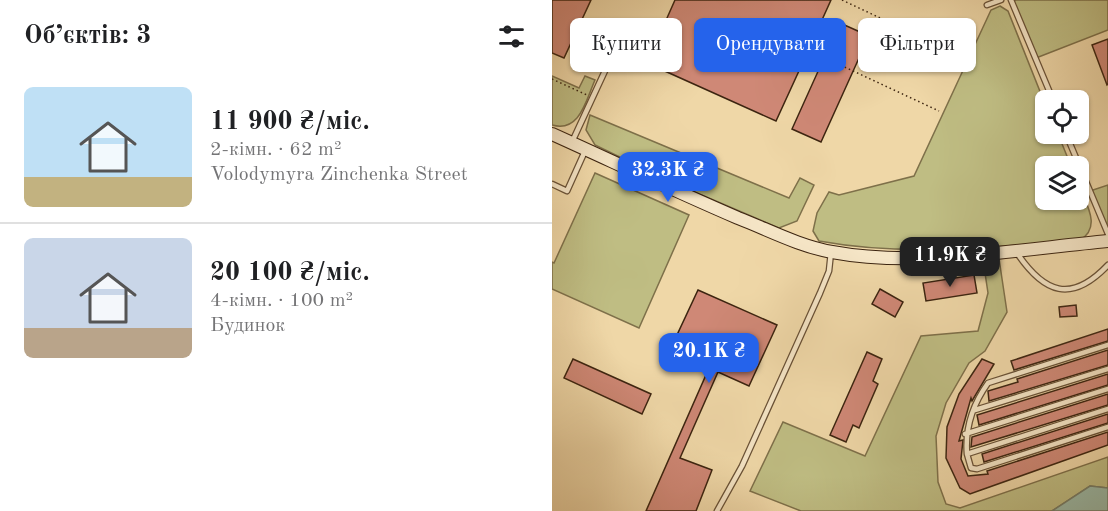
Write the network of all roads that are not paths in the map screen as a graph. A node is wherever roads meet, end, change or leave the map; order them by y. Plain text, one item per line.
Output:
1 (1001, 0) edge
2 (1013, 1) edge
3 (987, 5) dead end
4 (605, 72) edge
5 (1049, 90) edge
6 (552, 134) edge
7 (571, 142) junction
8 (1070, 144) edge
9 (586, 150) junction
10 (552, 184) edge
11 (1108, 234) edge
12 (1108, 241) edge
13 (1015, 250) junction
14 (831, 252) junction
15 (1108, 266) edge
16 (1108, 345) edge
17 (1108, 369) edge
18 (1108, 389) edge
19 (1108, 409) edge
20 (975, 410) junction
21 (1108, 427) edge
22 (965, 434) junction
23 (967, 454) junction
24 (717, 511) edge

1 - 3 lane
2 - 5 lane
4 - 7 lane
6 - 7 main road
7 - 9 main road
8 - 11 lane
9 - 10 lane
9 - 14 main road
12 - 13 main road
13 - 14 main road
13 - 15 lane
14 - 24 lane
16 - 20 lane
17 - 20 lane
18 - 22 lane
19 - 23 lane
20 - 22 lane
21 - 23 lane
22 - 23 lane

